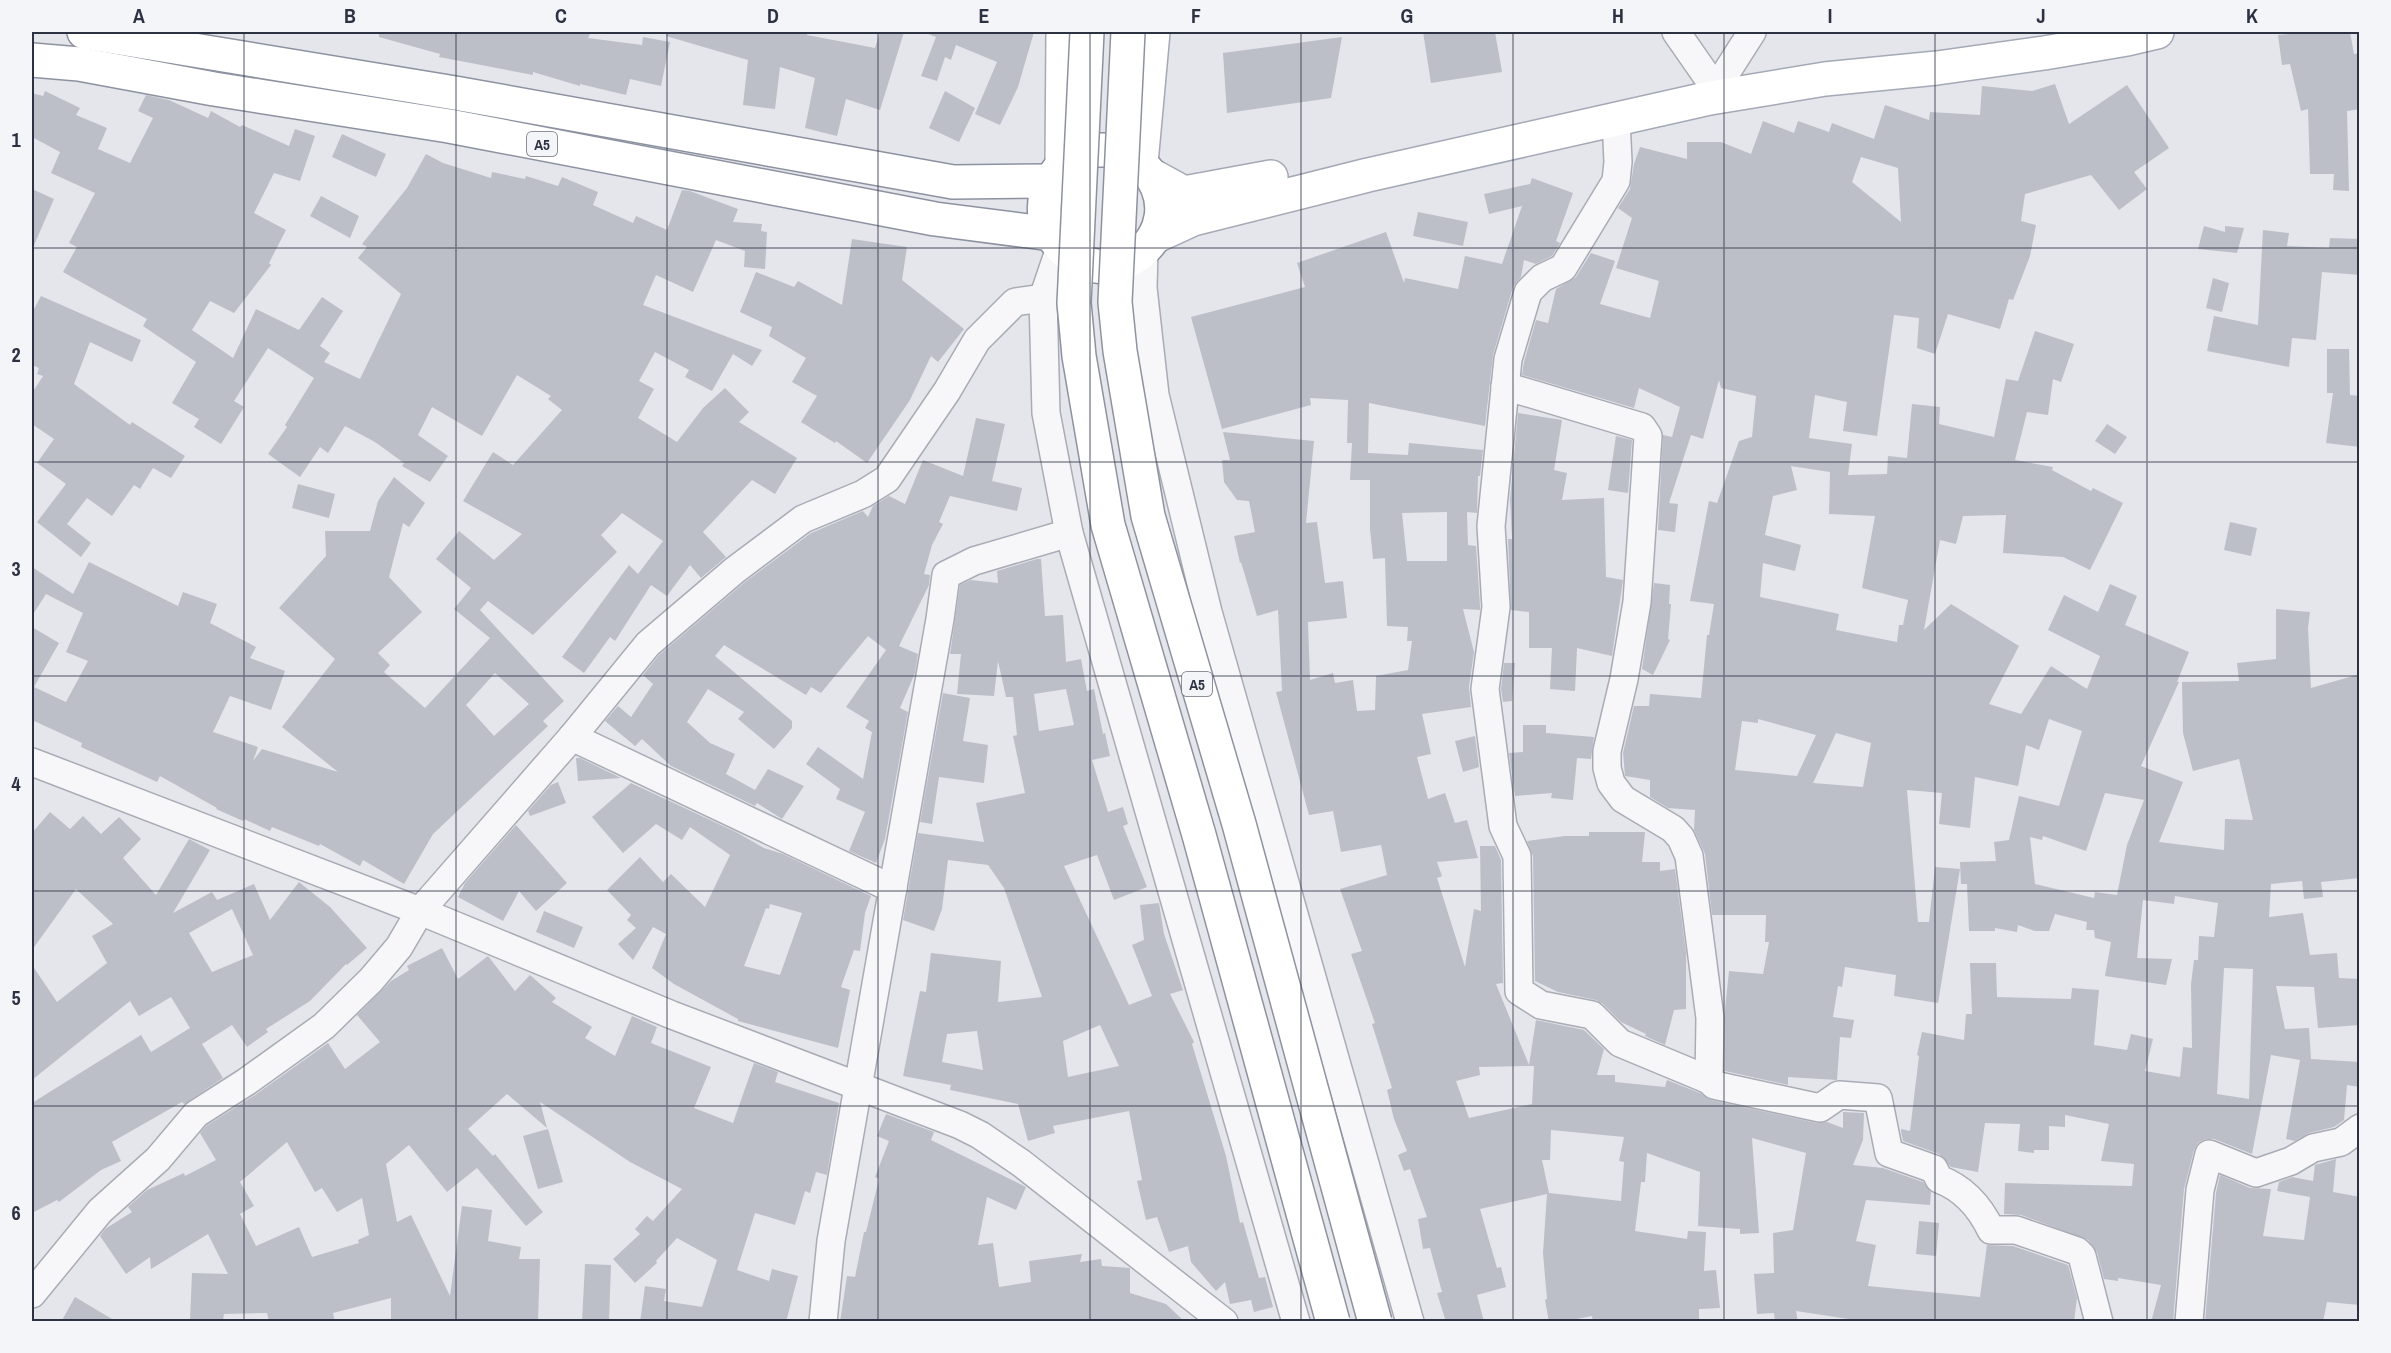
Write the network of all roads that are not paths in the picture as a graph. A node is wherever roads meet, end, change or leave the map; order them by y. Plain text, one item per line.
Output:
1 (84, 32) edge
2 (1063, 32) edge
3 (1087, 32) edge
4 (1128, 32) edge
5 (1153, 32) edge
6 (1676, 32) edge
7 (1752, 32) edge
8 (2090, 32) edge
9 (2157, 32) edge
10 (208, 41) edge
11 (32, 60) edge
12 (1714, 84) junction
13 (1616, 119) junction
14 (1146, 169) junction
15 (1057, 173) junction
16 (1055, 241) junction
17 (1149, 244) junction
18 (1043, 298) junction
19 (1505, 386) junction
20 (1069, 533) junction
21 (572, 736) junction
22 (32, 762) edge
23 (893, 890) junction
24 (420, 912) junction
25 (1709, 1080) junction
26 (859, 1086) junction
27 (2360, 1128) edge
28 (32, 1294) edge
29 (823, 1322) edge
30 (1224, 1322) edge
31 (1296, 1322) edge
32 (1333, 1322) edge
33 (1375, 1322) edge
34 (1410, 1322) edge
35 (2099, 1322) edge
36 (2189, 1322) edge

1 - 10 main road, A5
2 - 15 main road
3 - 32 main road, A5, bridge
4 - 33 main road, A5, bridge
5 - 14 main road
6 - 12 street
7 - 12 street
8 - 12 main road
9 - 12 main road
10 - 15 main road, A5
11 - 16 main road, A5
12 - 13 main road
12 - 14 main road
13 - 17 main road
13 - 19 street
14 - 15 main road
14 - 17 main road
15 - 16 main road
16 - 17 main road
16 - 18 street
17 - 34 street
18 - 20 street
18 - 21 street
19 - 25 street
19 - 25 street
20 - 23 street
20 - 31 street
21 - 23 street
21 - 24 street
22 - 24 street
23 - 26 street
24 - 26 street
24 - 28 street
25 - 35 street
26 - 29 street
26 - 30 street
27 - 36 street

